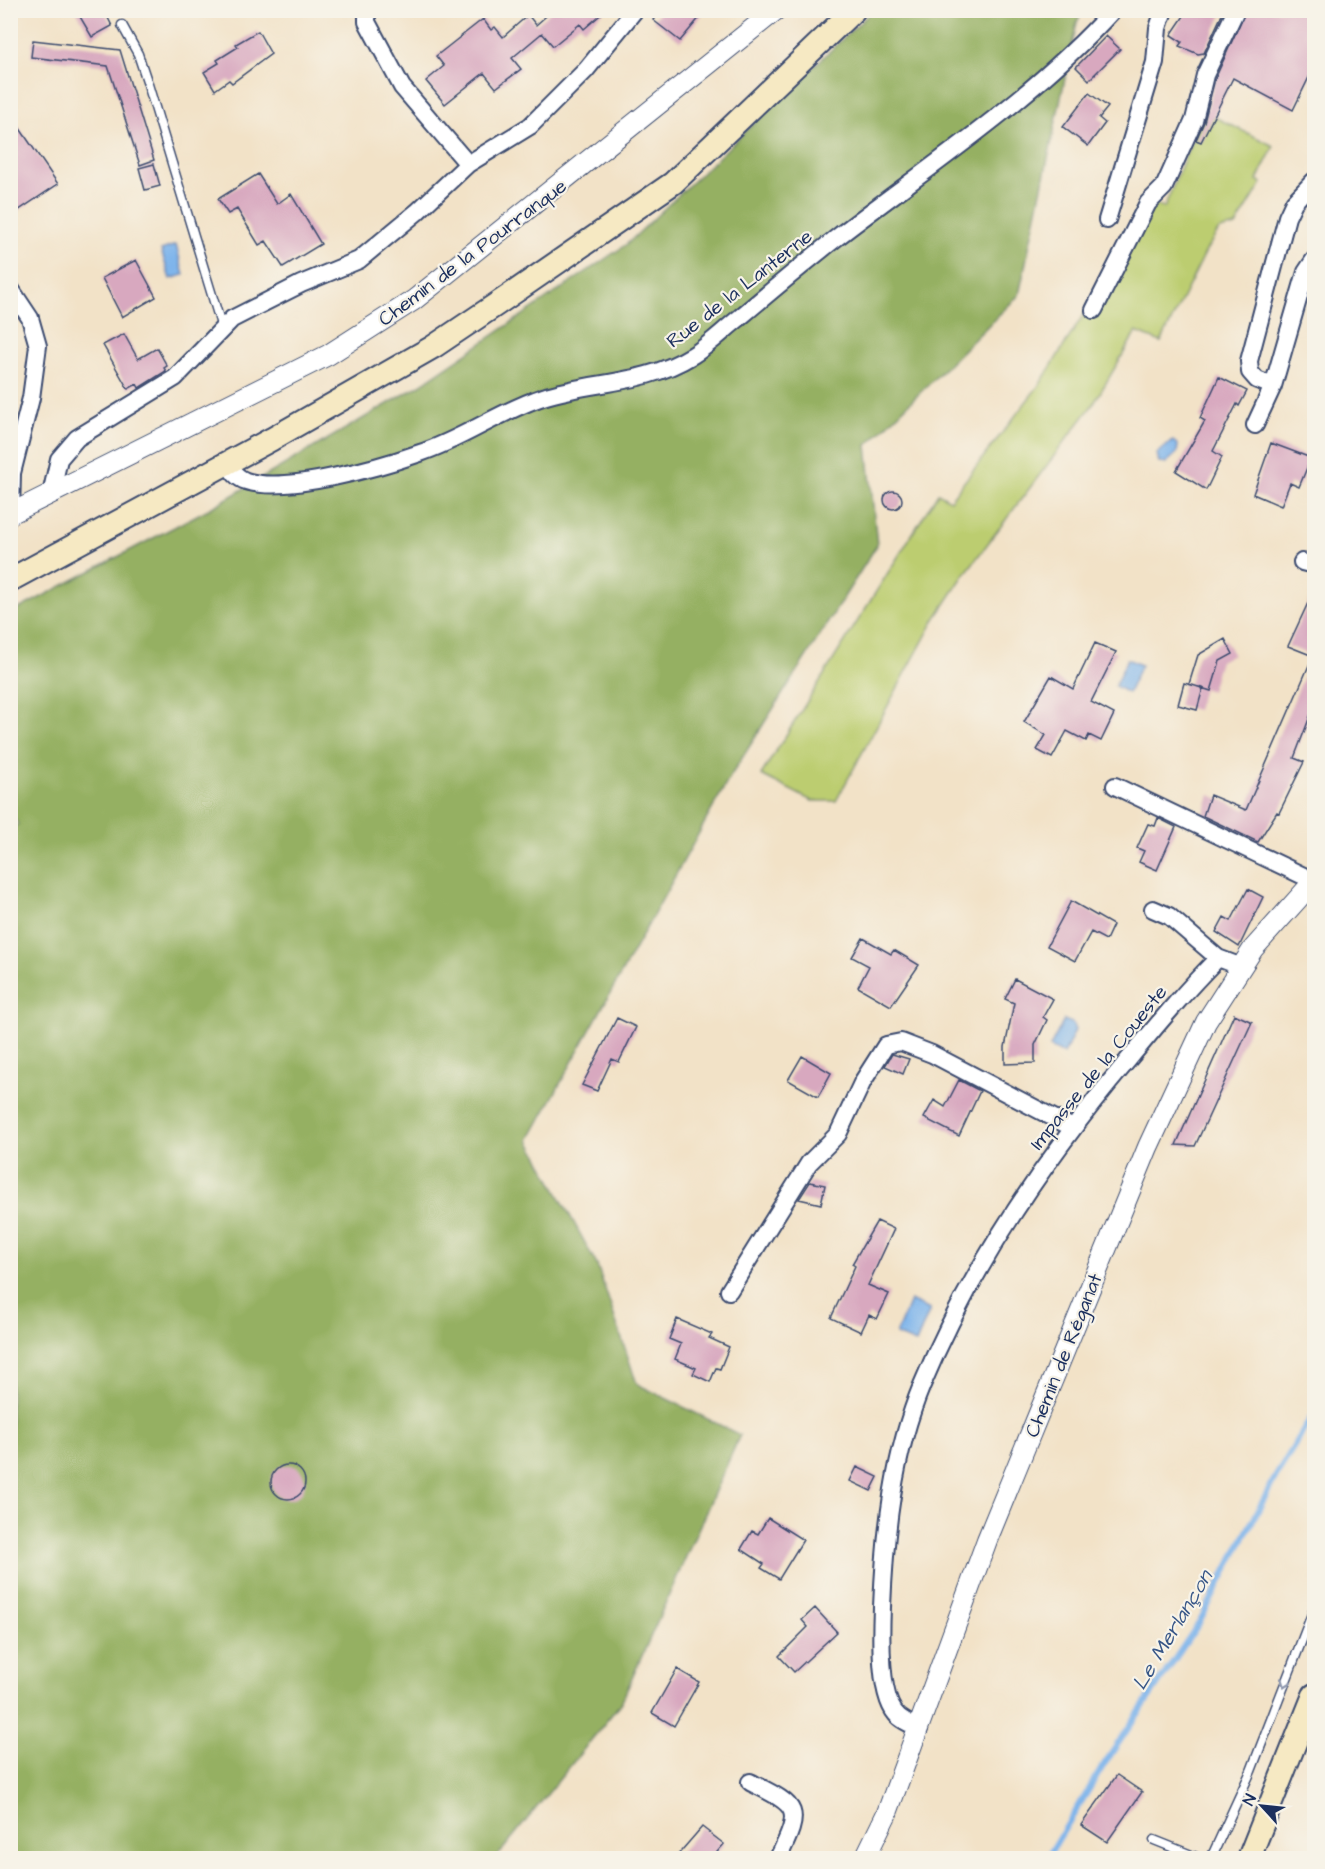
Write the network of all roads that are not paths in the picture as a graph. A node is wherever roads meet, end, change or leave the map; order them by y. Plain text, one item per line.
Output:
1 (367, 10) edge
2 (635, 10) edge
3 (776, 10) edge
4 (840, 10) edge
5 (855, 10) edge
6 (1164, 10) edge
7 (1236, 10) edge
8 (1110, 12) edge
9 (122, 25) dead end
10 (468, 164) junction
11 (1314, 181) edge
12 (1107, 220) dead end
13 (606, 229) junction
14 (1314, 260) edge
15 (10, 288) edge
16 (16, 308) edge
17 (1094, 310) dead end
18 (223, 328) junction
19 (1273, 386) junction
20 (1255, 425) dead end
21 (228, 464) junction
22 (51, 494) junction
23 (11, 514) edge
24 (10, 580) edge
25 (1115, 786) dead end
26 (1314, 881) edge
27 (1153, 909) dead end
28 (1218, 958) junction
29 (1242, 967) junction
30 (1071, 1127) junction
31 (729, 1291) dead end
32 (1314, 1609) edge
33 (1314, 1695) edge
34 (919, 1728) junction
35 (750, 1782) dead end
36 (1154, 1840) dead end
37 (778, 1858) edge
38 (865, 1858) edge
39 (1199, 1858) edge
40 (1211, 1858) edge
41 (1249, 1858) edge

1 - 10 street
2 - 10 street
3 - 22 street, Chemin de la Pourranque
4 - 13 main road
5 - 13 main road
6 - 12 street
7 - 17 street
8 - 21 street, Rue de la Lanterne
9 - 18 lane
10 - 18 street
11 - 19 street
13 - 21 main road
14 - 19 street
15 - 16 street
16 - 23 street
18 - 22 street
19 - 20 street
21 - 24 main road
22 - 23 street, Chemin de la Pourranque
25 - 26 street, Chemin de Réganat
26 - 29 street, Chemin de Réganat
27 - 28 street
28 - 29 street
28 - 30 street, Impasse de la Coueste
29 - 34 street, Chemin de Réganat
30 - 31 street
30 - 34 street, Impasse de la Coueste
32 -> 40 lane
33 - 41 main road
34 - 38 street, Chemin de Réganat
35 - 37 street
36 - 39 lane

